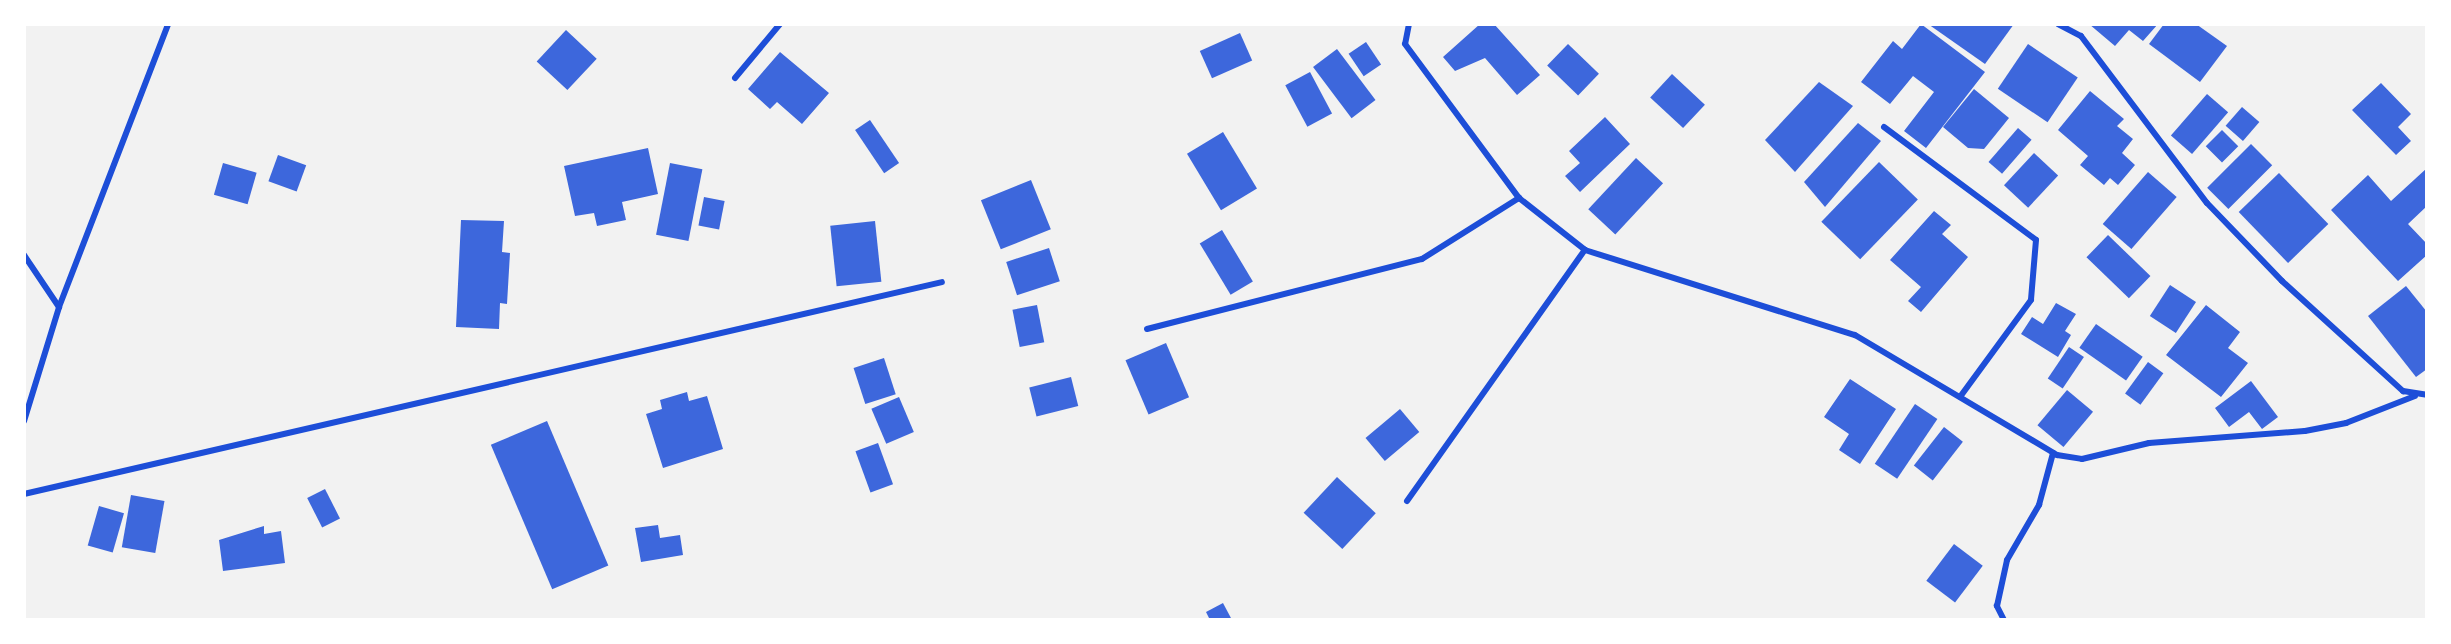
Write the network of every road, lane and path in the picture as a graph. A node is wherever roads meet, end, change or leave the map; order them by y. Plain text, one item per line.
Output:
1 (168, 24) edge
2 (780, 24) edge
3 (1409, 24) edge
4 (2058, 24) edge
5 (735, 78) dead end
6 (1884, 127) dead end
7 (1520, 198) junction
8 (1585, 250) junction
9 (24, 255) edge
10 (942, 282) dead end
11 (58, 307) junction
12 (1148, 329) dead end
13 (2427, 394) edge
14 (2415, 396) junction
15 (1960, 397) junction
16 (24, 421) edge
17 (2054, 453) junction
18 (24, 494) edge
19 (1407, 501) dead end
20 (2004, 620) edge

1 - 11 street
2 - 5 street
3 - 7 street
4 - 14 street
6 - 15 street
7 - 8 street
7 - 12 street
8 - 15 street
8 - 19 street
9 - 11 street
10 - 18 street
11 - 16 street
13 - 14 street
14 - 17 street
15 - 17 street
17 - 20 street

